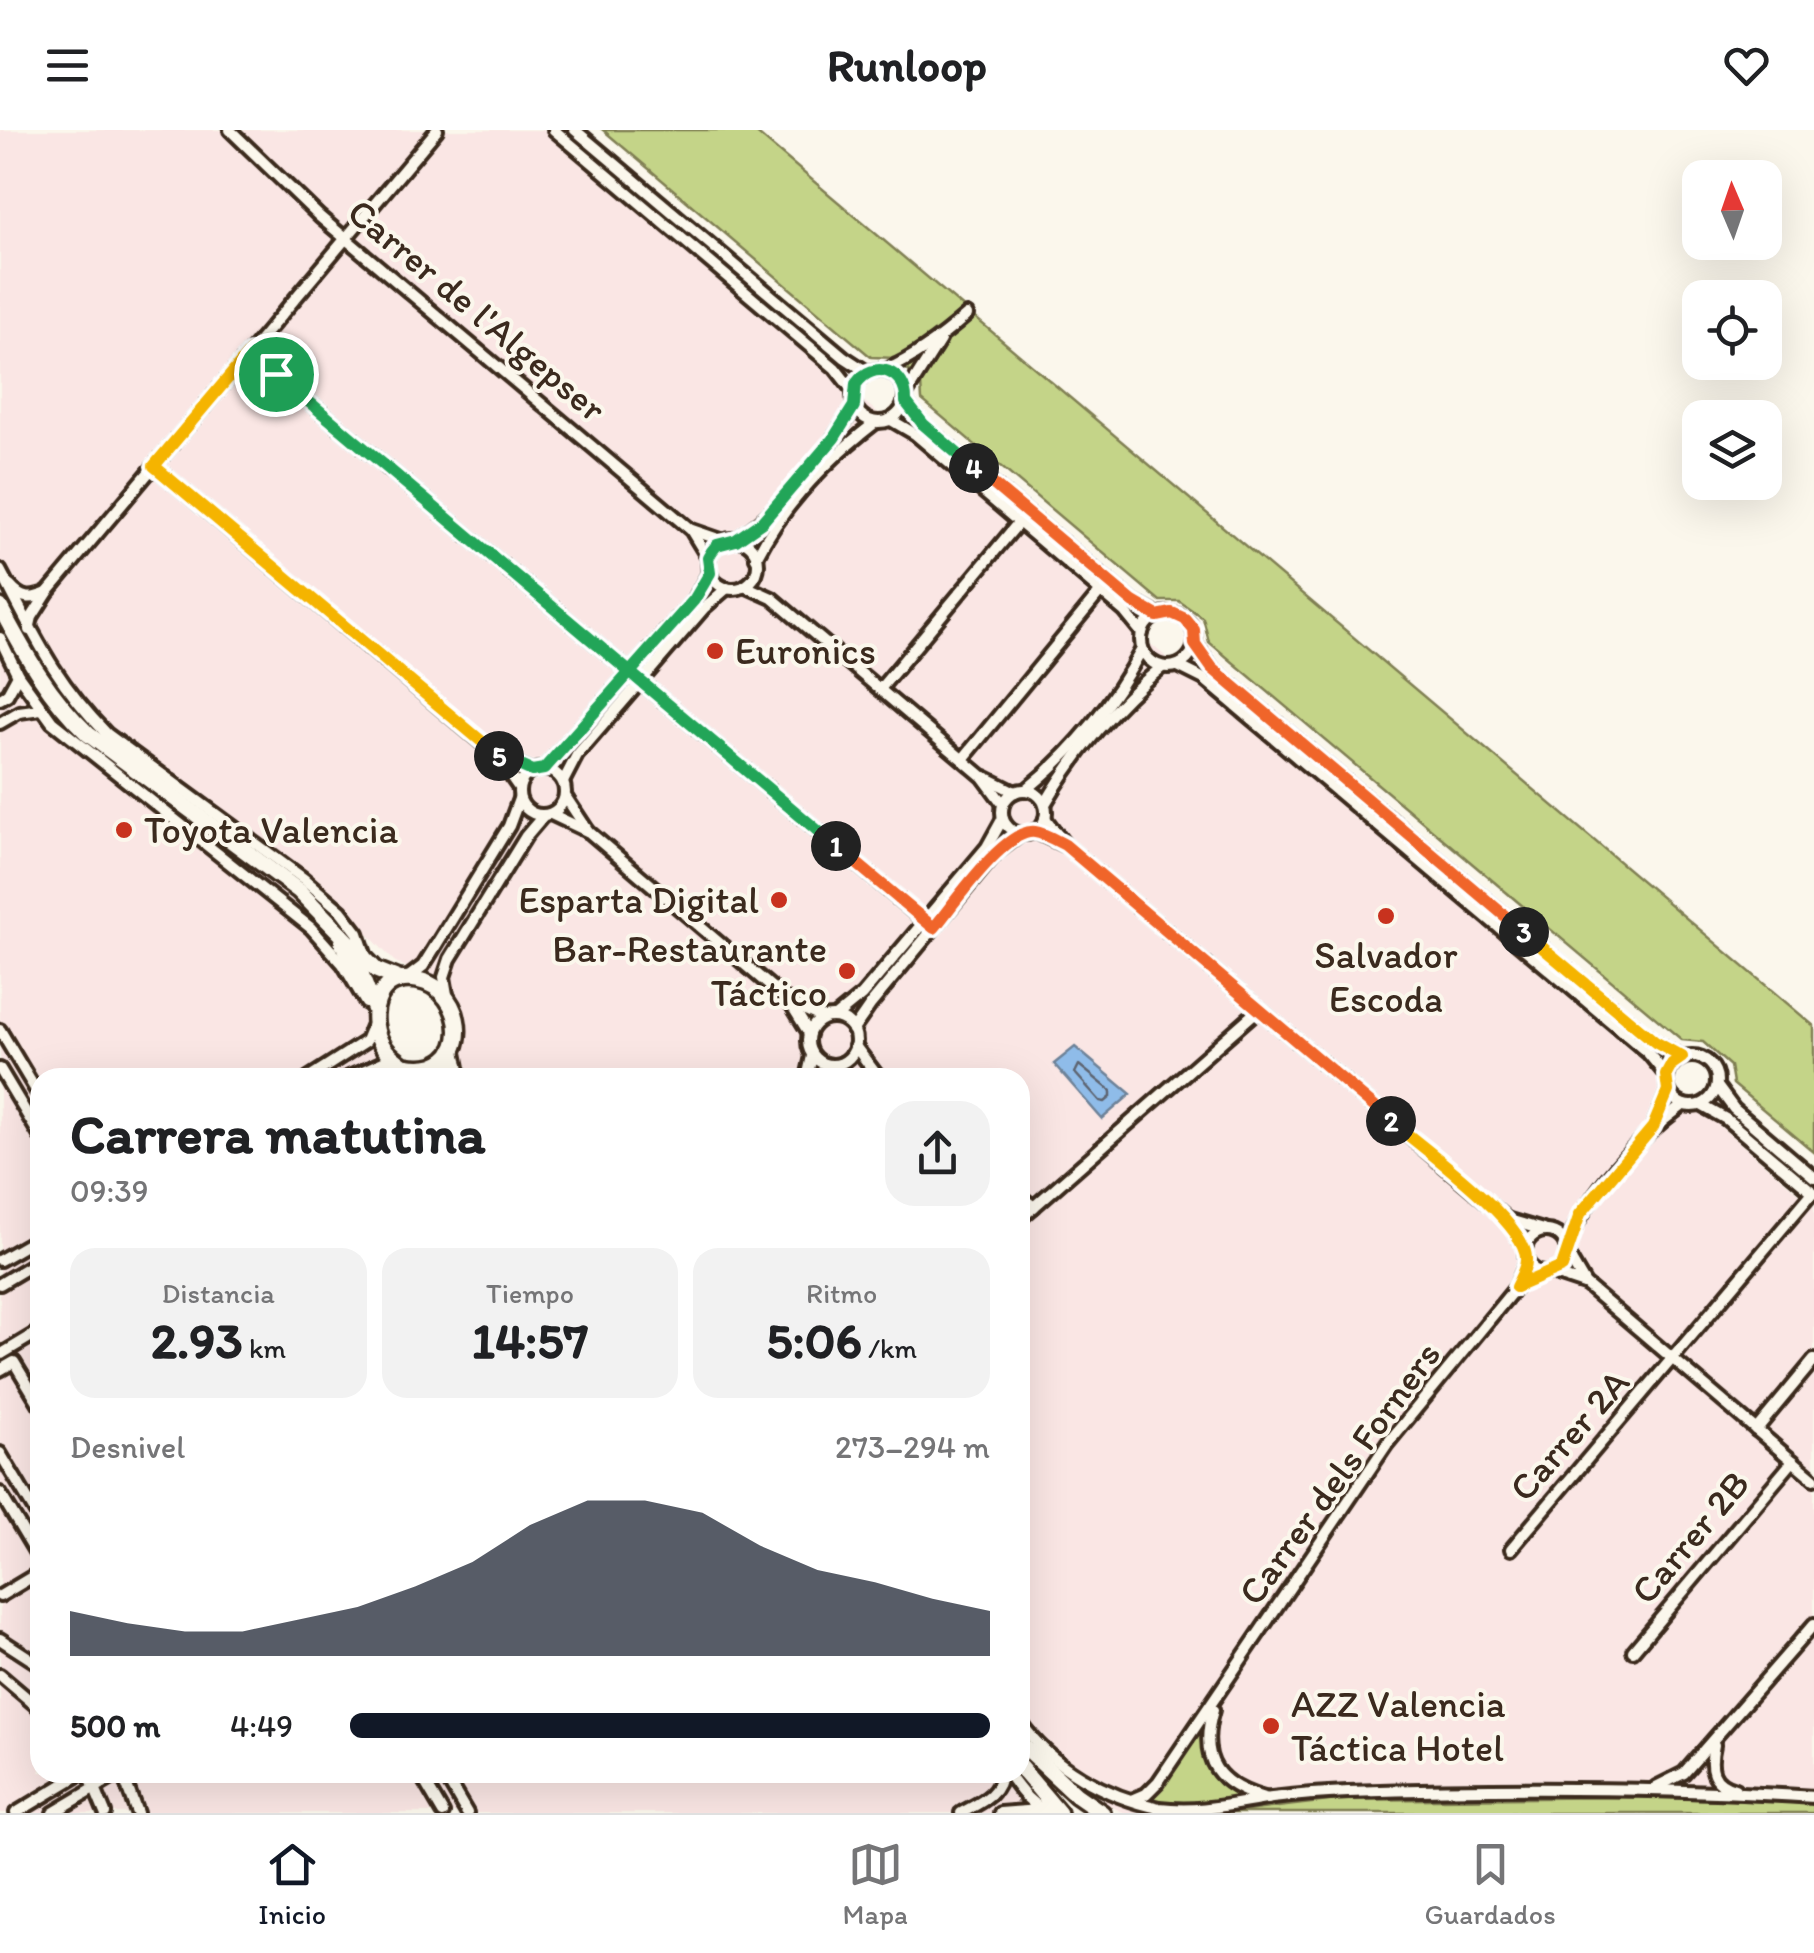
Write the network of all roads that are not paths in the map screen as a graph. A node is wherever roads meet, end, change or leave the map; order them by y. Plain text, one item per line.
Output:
1 (230, 130) edge
2 (437, 130) edge
3 (554, 130) edge
4 (575, 130) edge
5 (346, 238) junction
6 (967, 315) dead end
7 (942, 337) junction
8 (250, 352) junction
9 (885, 370) junction
10 (867, 372) junction
11 (853, 391) junction
12 (906, 398) junction
13 (854, 406) junction
14 (891, 420) junction
15 (876, 422) junction
16 (154, 466) junction
17 (1019, 522) junction
18 (691, 530) junction
19 (730, 540) junction
20 (708, 558) junction
21 (756, 558) junction
22 (0, 570) edge
23 (756, 571) junction
24 (710, 573) junction
25 (6, 582) junction
26 (744, 586) junction
27 (727, 588) junction
28 (48, 592) junction
29 (1101, 592) junction
30 (772, 598) junction
31 (0, 608) edge
32 (1157, 616) junction
33 (29, 630) junction
34 (1142, 633) junction
35 (0, 638) edge
36 (1195, 644) junction
37 (1142, 649) junction
38 (1178, 666) junction
39 (1162, 667) junction
40 (630, 672) junction
41 (18, 675) junction
42 (640, 681) junction
43 (880, 689) junction
44 (0, 699) edge
45 (41, 709) junction
46 (0, 724) edge
47 (496, 755) junction
48 (963, 760) junction
49 (538, 770) junction
50 (984, 776) junction
51 (563, 782) junction
52 (1021, 791) junction
53 (519, 794) junction
54 (565, 796) junction
55 (1003, 804) junction
56 (1045, 804) junction
57 (547, 815) junction
58 (1003, 818) junction
59 (1046, 818) junction
60 (1034, 831) junction
61 (589, 832) junction
62 (1021, 834) junction
63 (1065, 845) junction
64 (317, 906) junction
65 (929, 924) junction
66 (367, 959) junction
67 (404, 980) junction
68 (448, 1001) junction
69 (790, 1003) junction
70 (1259, 1009) junction
71 (373, 1016) junction
72 (829, 1018) junction
73 (0, 1030) edge
74 (853, 1030) junction
75 (809, 1033) junction
76 (856, 1046) junction
77 (454, 1050) junction
78 (812, 1056) junction
79 (1682, 1057) junction
80 (399, 1062) junction
81 (837, 1064) junction
82 (324, 1068) edge
83 (380, 1068) edge
84 (407, 1068) edge
85 (418, 1068) edge
86 (429, 1068) edge
87 (458, 1068) edge
88 (809, 1068) edge
89 (833, 1068) edge
90 (852, 1068) edge
91 (871, 1068) edge
92 (0, 1069) edge
93 (1666, 1075) junction
94 (30, 1080) edge
95 (1717, 1086) junction
96 (1668, 1091) junction
97 (1683, 1105) junction
98 (1701, 1105) junction
99 (30, 1119) edge
100 (1653, 1127) junction
101 (1814, 1177) edge
102 (1814, 1193) edge
103 (1030, 1204) edge
104 (1034, 1207) junction
105 (1030, 1211) edge
106 (1580, 1214) junction
107 (1508, 1220) junction
108 (1547, 1230) junction
109 (30, 1243) edge
110 (1525, 1248) junction
111 (1568, 1250) junction
112 (0, 1260) edge
113 (1527, 1262) junction
114 (30, 1268) edge
115 (1547, 1273) junction
116 (0, 1284) edge
117 (1585, 1284) junction
118 (1516, 1287) junction
119 (30, 1338) edge
120 (0, 1355) edge
121 (1673, 1359) junction
122 (1814, 1360) edge
123 (0, 1370) edge
124 (30, 1385) edge
125 (1756, 1430) junction
126 (0, 1453) edge
127 (1793, 1461) junction
128 (1814, 1479) edge
129 (0, 1493) edge
130 (30, 1503) edge
131 (30, 1543) edge
132 (1511, 1549) dead end
133 (30, 1578) edge
134 (0, 1596) edge
135 (1814, 1624) edge
136 (0, 1639) edge
137 (1633, 1651) dead end
138 (30, 1659) edge
139 (0, 1675) edge
140 (1217, 1698) junction
141 (30, 1700) edge
142 (1030, 1731) edge
143 (1714, 1742) junction
144 (1030, 1752) edge
145 (1030, 1781) edge
146 (67, 1783) edge
147 (92, 1783) edge
148 (103, 1783) edge
149 (126, 1783) edge
150 (425, 1783) edge
151 (449, 1783) edge
152 (1000, 1783) edge
153 (1013, 1783) edge
154 (94, 1788) junction
155 (1632, 1790) junction
156 (1756, 1793) junction
157 (1814, 1797) edge
158 (1269, 1799) junction
159 (984, 1800) junction
160 (1131, 1800) junction
161 (1101, 1811) edge
162 (1052, 1812) edge
163 (16, 1813) edge
164 (53, 1813) edge
165 (105, 1813) edge
166 (137, 1813) edge
167 (443, 1813) edge
168 (467, 1813) edge
169 (961, 1813) edge
170 (996, 1813) edge

1 - 5 street, Carrer de l'Algepser
2 - 5 street
3 - 11 street
4 - 10 street
5 - 8 street
5 - 18 street, Carrer de l'Algepser
6 - 7 street
7 - 9 street
7 - 12 street
8 - 16 street
8 - 40 street
9 - 10 street
9 - 12 street
10 - 11 street
11 - 13 street
12 - 14 street
12 - 32 street
13 - 15 street
13 - 19 street
14 - 15 street
14 - 17 street
15 - 21 street
16 - 28 street
16 - 47 street
17 - 29 street
17 - 43 street
18 - 19 street
18 - 20 street
19 - 20 street
19 - 21 street
20 - 24 street
21 - 23 street
22 - 25 street
23 - 26 street
23 - 30 street
24 - 27 street
24 - 40 street
25 - 28 street
25 - 33 street
26 - 27 street
26 - 30 street
27 - 42 street
28 - 33 street
29 - 34 street
29 - 48 street
30 - 43 street
31 - 64 street
32 - 34 street
32 - 36 street
33 - 66 street
34 - 37 street
35 - 41 street
36 - 38 street
36 - 79 street
37 - 39 street
37 - 52 street
38 - 39 street
38 - 93 street
39 - 56 street
40 - 42 street
40 - 49 street
41 - 44 street
41 - 45 street
42 - 51 street
42 - 65 street
43 - 48 street
45 - 46 street
45 - 71 street
47 - 49 street
47 - 53 street
48 - 50 street
49 - 51 street
49 - 53 street
50 - 52 street
50 - 55 street
51 - 54 street
52 - 55 street
52 - 56 street
53 - 57 street
53 - 67 street
54 - 57 street
54 - 61 street
55 - 58 street
56 - 59 street
57 - 61 street
57 - 68 street
58 - 62 street
58 - 65 street
59 - 60 street
59 - 63 street
60 - 62 street
60 - 63 street
61 - 69 street
62 - 65 street
63 - 70 street
64 - 66 street
64 - 71 street
65 - 72 street
65 - 74 street
66 - 67 street
67 - 68 street
67 - 71 street
68 - 77 street
69 - 72 street
69 - 75 street
70 - 104 street
70 - 107 street
71 - 80 street
71 - 82 street
72 - 74 street
72 - 75 street
73 - 94 street
74 - 76 street
75 - 78 street
76 - 81 street
76 - 91 street
77 - 86 street
77 - 87 street
78 - 81 street
78 - 88 street
79 - 93 street
79 - 95 street
80 - 83 street
80 - 84 street
80 - 85 street
81 - 89 street
81 - 90 street
92 - 99 street
93 - 96 street
95 - 98 street
95 - 101 street
96 - 97 street
96 - 100 street
97 - 98 street
97 - 100 street
98 - 102 street
100 - 106 street
102 - 121 street, Carrer 2A
103 - 104 street
104 - 105 street
106 - 108 street
106 - 111 street
107 - 108 street
107 - 110 street
108 - 110 street
108 - 111 street
109 - 112 street
110 - 113 street
111 - 115 street
111 - 117 street
113 - 115 street
113 - 118 street, Carrer dels Forners
114 - 116 street
115 - 117 street
115 - 118 street, Carrer dels Forners
117 - 121 street
118 - 140 street, Carrer dels Forners
119 - 120 street
121 - 125 street
121 - 132 street, Carrer 2A
122 - 125 street
123 - 124 street
125 - 127 street
126 - 130 street
127 - 128 street
127 - 137 street, Carrer 2B
129 - 131 street
133 - 134 street
135 - 143 street
136 - 138 street
139 - 141 street
140 - 158 street, Carrer dels Forners
140 - 160 street, Carrer dels Forners
142 - 160 street
143 - 155 street
143 - 156 street
144 - 161 street
145 - 162 street
146 - 163 street
147 - 154 street
148 - 154 street
149 - 166 street
150 - 167 street
151 - 168 street
152 - 159 street
153 - 162 street
154 - 164 street
154 - 165 street
155 - 156 street
155 - 158 street
156 - 157 street
158 - 160 street
159 - 169 street
159 - 170 street
162 - 170 street

